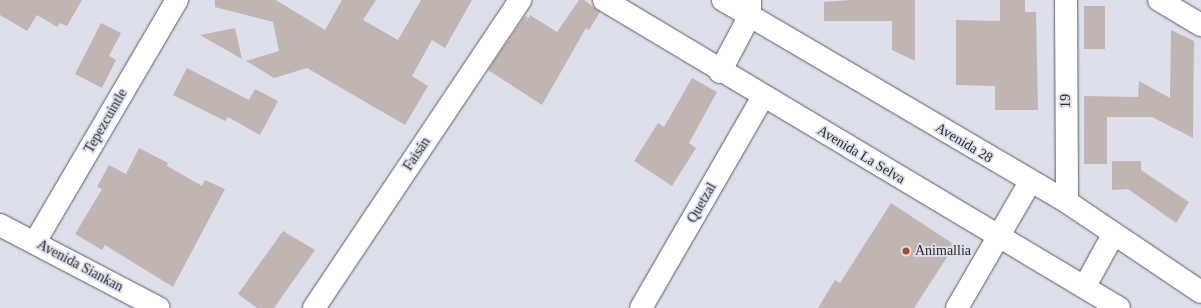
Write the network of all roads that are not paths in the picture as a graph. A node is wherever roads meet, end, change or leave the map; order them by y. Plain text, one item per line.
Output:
1 (176, 0) edge
2 (520, 0) edge
3 (604, 0) edge
4 (723, 0) edge
5 (1066, 0) edge
6 (1159, 0) edge
7 (750, 8) edge
8 (1201, 25) edge
9 (720, 72) junction
10 (763, 97) junction
11 (1030, 182) junction
12 (1067, 202) junction
13 (0, 225) edge
14 (1113, 235) junction
15 (1000, 237) junction
16 (35, 242) junction
17 (1085, 286) junction
18 (1201, 292) edge
19 (159, 308) edge
20 (314, 308) edge
21 (641, 308) edge
22 (957, 308) edge
23 (1119, 308) edge

1 - 16 street, Tepezcuintle
2 - 20 street, Faisán
3 - 9 street, Avenida La Selva
4 - 7 street, Avenida 28
5 - 12 street, 19
6 - 8 street
7 - 9 street
7 - 11 street, Avenida 28
9 - 10 street, Avenida La Selva
10 - 15 street, Avenida La Selva
10 - 21 street, Quetzal
11 - 12 street, Avenida 28
11 - 15 street
12 - 14 street, Avenida 28
13 - 16 street, Avenida Siankan
14 - 17 street
14 - 18 street, Avenida 28
15 - 17 street, Avenida La Selva
15 - 22 street
16 - 19 street, Avenida Siankan
17 - 23 street, Avenida La Selva

